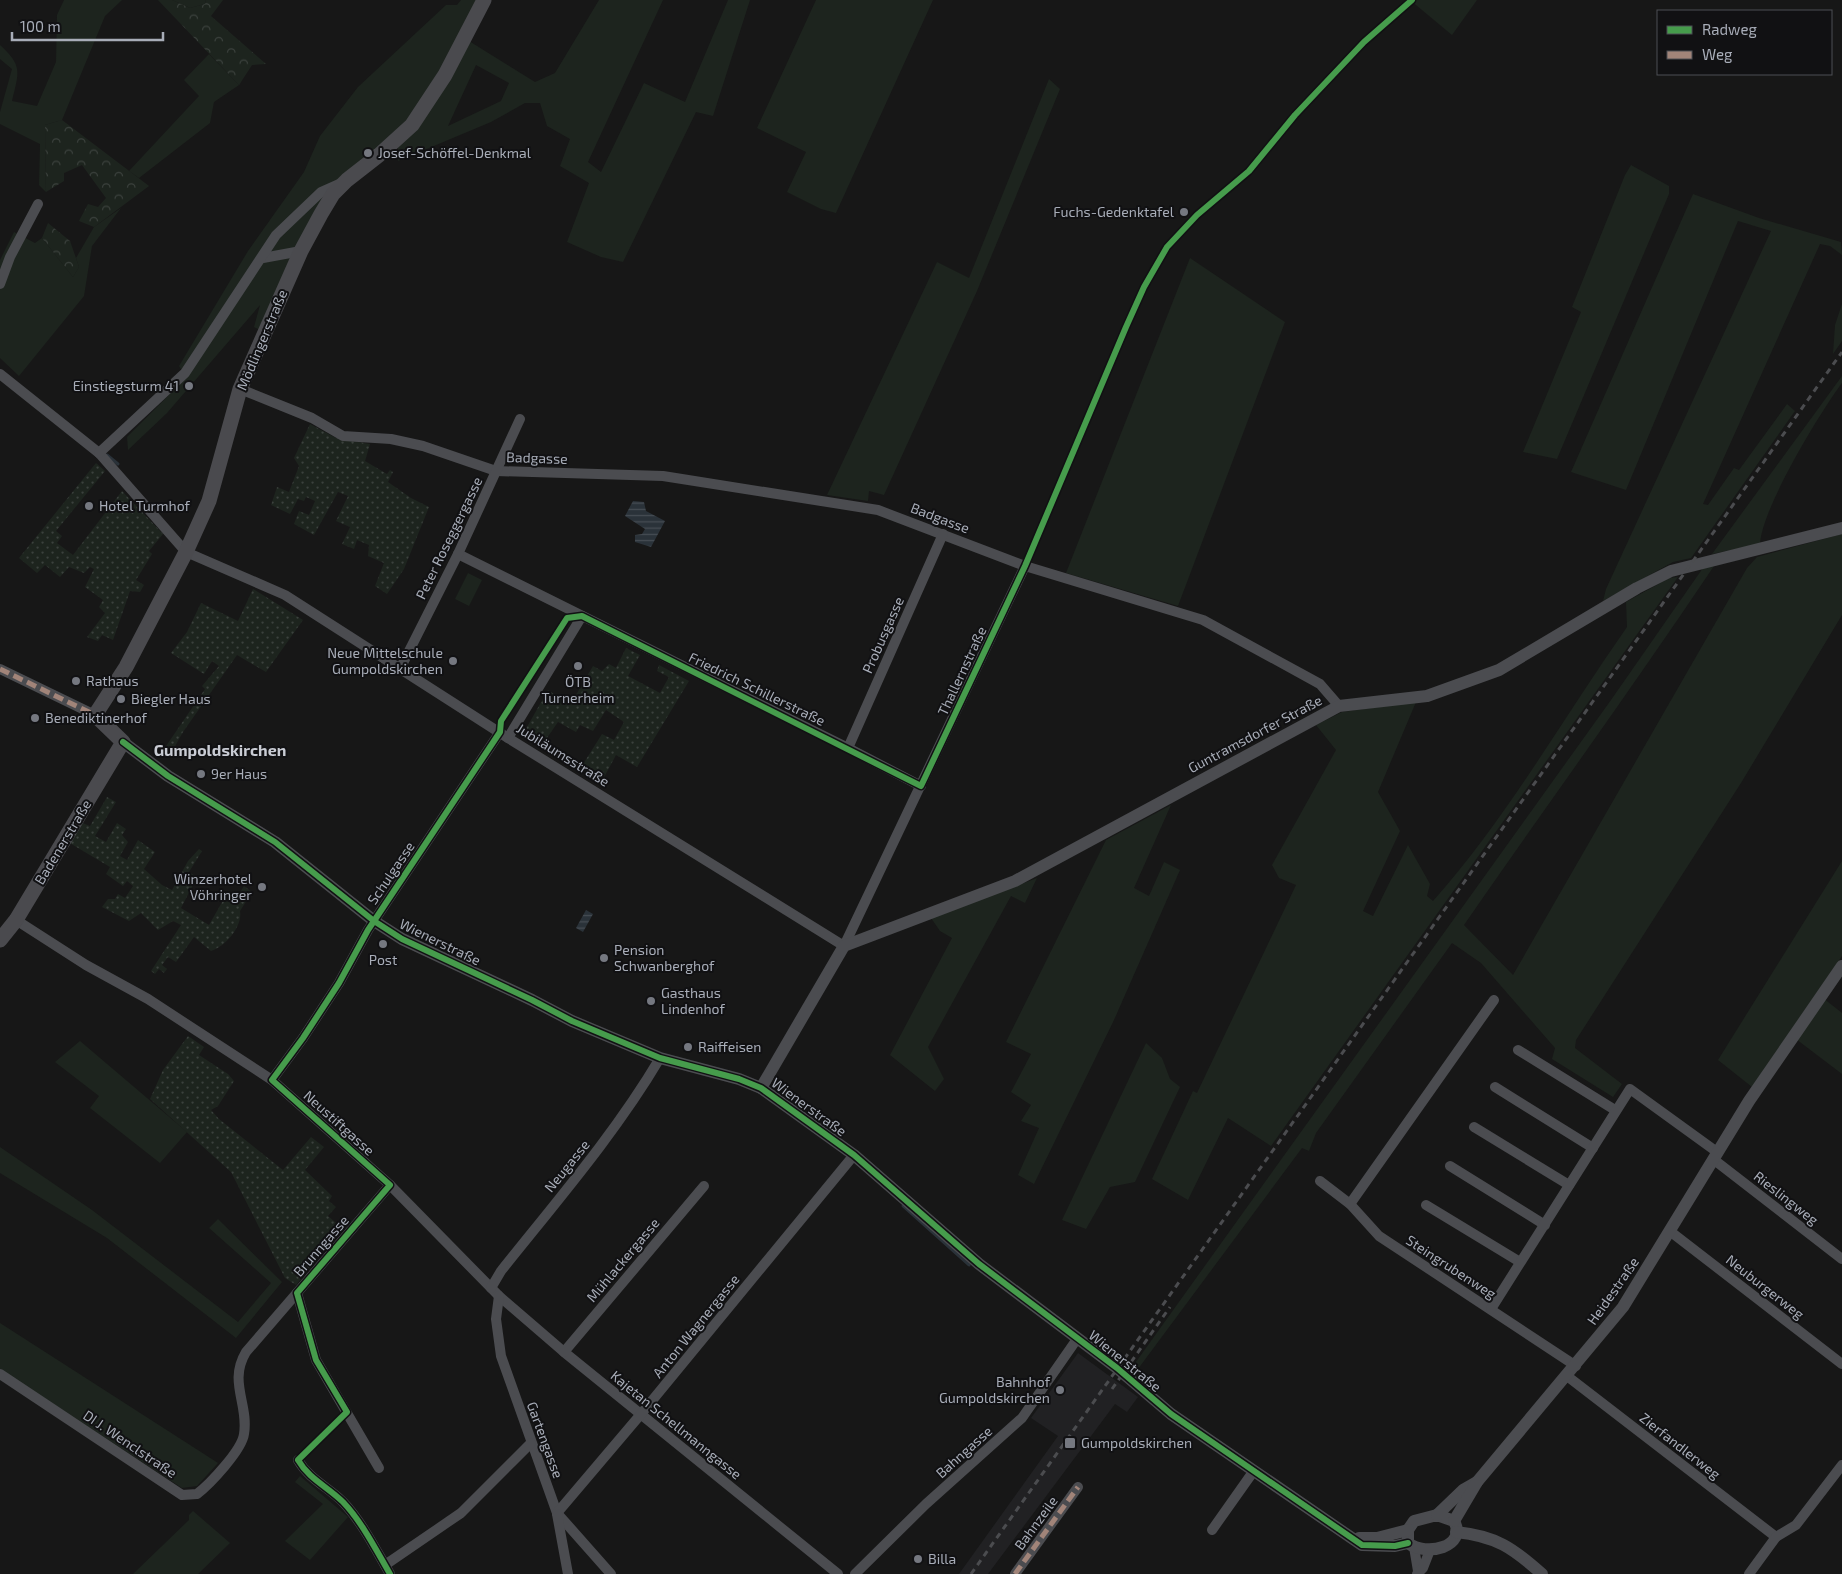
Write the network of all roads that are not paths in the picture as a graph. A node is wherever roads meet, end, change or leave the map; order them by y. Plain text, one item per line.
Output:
1 (484, 0) edge
2 (347, 180) junction
3 (38, 204) dead end
4 (301, 251) junction
5 (262, 258) junction
6 (0, 284) edge
7 (0, 374) edge
8 (240, 389) junction
9 (520, 419) dead end
10 (100, 453) junction
11 (496, 471) junction
12 (1842, 528) edge
13 (943, 534) junction
14 (186, 552) junction
15 (458, 554) junction
16 (1025, 566) junction
17 (582, 616) junction
18 (401, 667) junction
19 (0, 669) edge
20 (1339, 706) junction
21 (95, 715) junction
22 (504, 735) junction
23 (123, 742) junction
24 (848, 748) junction
25 (921, 786) junction
26 (16, 920) junction
27 (374, 921) junction
28 (0, 940) edge
29 (844, 946) junction
30 (1842, 966) edge
31 (1494, 1000) dead end
32 (1518, 1050) dead end
33 (660, 1058) junction
34 (272, 1080) junction
35 (1495, 1087) dead end
36 (761, 1088) junction
37 (1615, 1110) junction
38 (1474, 1127) dead end
39 (1593, 1148) junction
40 (1715, 1155) junction
41 (852, 1158) junction
42 (1450, 1166) dead end
43 (1320, 1182) dead end
44 (1569, 1185) junction
45 (390, 1186) junction
46 (704, 1186) dead end
47 (1350, 1204) junction
48 (1426, 1205) dead end
49 (1545, 1226) junction
50 (1671, 1232) junction
51 (1842, 1259) edge
52 (1520, 1262) junction
53 (491, 1288) junction
54 (297, 1293) junction
55 (499, 1296) junction
56 (1491, 1310) junction
57 (1078, 1339) junction
58 (564, 1352) junction
59 (1842, 1364) edge
60 (1576, 1366) junction
61 (0, 1374) edge
62 (1567, 1376) junction
63 (641, 1414) junction
64 (531, 1443) junction
65 (298, 1460) dead end
66 (1842, 1465) edge
67 (379, 1468) dead end
68 (1253, 1472) junction
69 (1476, 1482) junction
70 (1078, 1487) dead end
71 (557, 1513) junction
72 (1437, 1514) junction
73 (1455, 1526) junction
74 (1212, 1530) dead end
75 (1776, 1537) junction
76 (1410, 1540) junction
77 (1430, 1550) junction
78 (387, 1569) edge
79 (1417, 1572) edge
80 (568, 1574) edge
81 (611, 1574) edge
82 (838, 1574) edge
83 (855, 1574) edge
84 (1016, 1574) edge
85 (1542, 1574) edge
86 (1749, 1574) edge

1 - 2 main road, Mödlingerstraße
2 - 4 main road, Mödlingerstraße
2 - 5 street
3 - 6 street
4 - 5 street
4 - 8 main road, Mödlingerstraße
5 - 10 street
7 - 10 street
8 - 11 street, Badgasse
8 - 14 main road, Mödlingerstraße
9 - 11 street, Peter Roseggergasse
10 - 14 street
11 - 13 street, Badgasse
11 - 15 street, Peter Roseggergasse
12 - 20 street, Guntramsdorfer Straße
13 - 16 street, Badgasse
13 - 24 street, Probusgasse
14 - 18 street, Jubiläumsstraße
14 - 21 main road, Mödlingerstraße
15 - 17 street, Friedrich Schillerstraße
15 - 18 street, Peter Roseggergasse
16 - 20 street, Badgasse
16 - 25 street, Thallernstraße
17 - 22 street, Schulgasse
17 - 24 street, Friedrich Schillerstraße
18 - 22 street, Jubiläumsstraße
19 - 21 street
20 - 29 street, Guntramsdorfer Straße
21 - 23 main road
22 - 27 street, Schulgasse
22 - 29 street, Jubiläumsstraße
23 - 26 main road, Badenerstraße
23 - 27 street, Wienerstraße
24 - 25 street, Friedrich Schillerstraße
25 - 29 street, Thallernstraße
26 - 28 main road, Badenerstraße
26 - 34 street, Neustiftgasse
27 - 33 street, Wienerstraße
27 - 34 street, Schulgasse
29 - 36 street, Thallernstraße
30 - 40 street, Heidestraße
31 - 47 street
32 - 37 street
33 - 36 street, Wienerstraße
33 - 53 street, Neugasse
34 - 45 street, Neustiftgasse
35 - 39 street
36 - 41 street, Wienerstraße
37 - 39 street
37 - 40 street, Rieslingweg
38 - 44 street
39 - 44 street
40 - 50 street, Heidestraße
40 - 51 street, Rieslingweg
41 - 57 street, Wienerstraße
41 - 63 street, Anton Wagnergasse
42 - 49 street
43 - 47 street, Steingrubenweg
44 - 49 street
45 - 53 street, Neustiftgasse
45 - 54 street, Brunngasse
46 - 58 street, Mühlackergasse
47 - 56 street, Steingrubenweg
48 - 52 street
49 - 52 street
50 - 59 street, Neuburgerweg
50 - 60 street, Heidestraße
52 - 56 street
53 - 55 street, Neustiftgasse
54 - 61 street, DI J. Wenclstraße
54 - 67 street, Brunngasse
55 - 58 street, Kajetan Schellmanngasse
55 - 64 street, Gartengasse
56 - 60 street, Steingrubenweg
57 - 68 street, Wienerstraße
57 - 83 street, Bahngasse
58 - 63 street, Kajetan Schellmanngasse
60 - 62 street, Heidestraße
62 - 69 street, Heidestraße
62 - 75 street, Zierfandlerweg
63 - 71 street, Anton Wagnergasse
63 - 82 street, Kajetan Schellmanngasse
64 - 71 street, Gartengasse
64 - 78 street
65 - 78 street
66 - 75 street
68 - 74 street
68 - 76 street, Wienerstraße
69 - 72 street, Heidestraße
69 - 73 street, Heidestraße
70 - 84 street, Bahnzeile
71 - 80 street
71 - 81 street, Gartengasse
72 - 73 street
72 - 76 street, Wienerstraße
73 - 77 street
73 - 85 street
75 - 86 street
76 - 77 street, Wienerstraße
76 - 79 street
77 - 79 street

